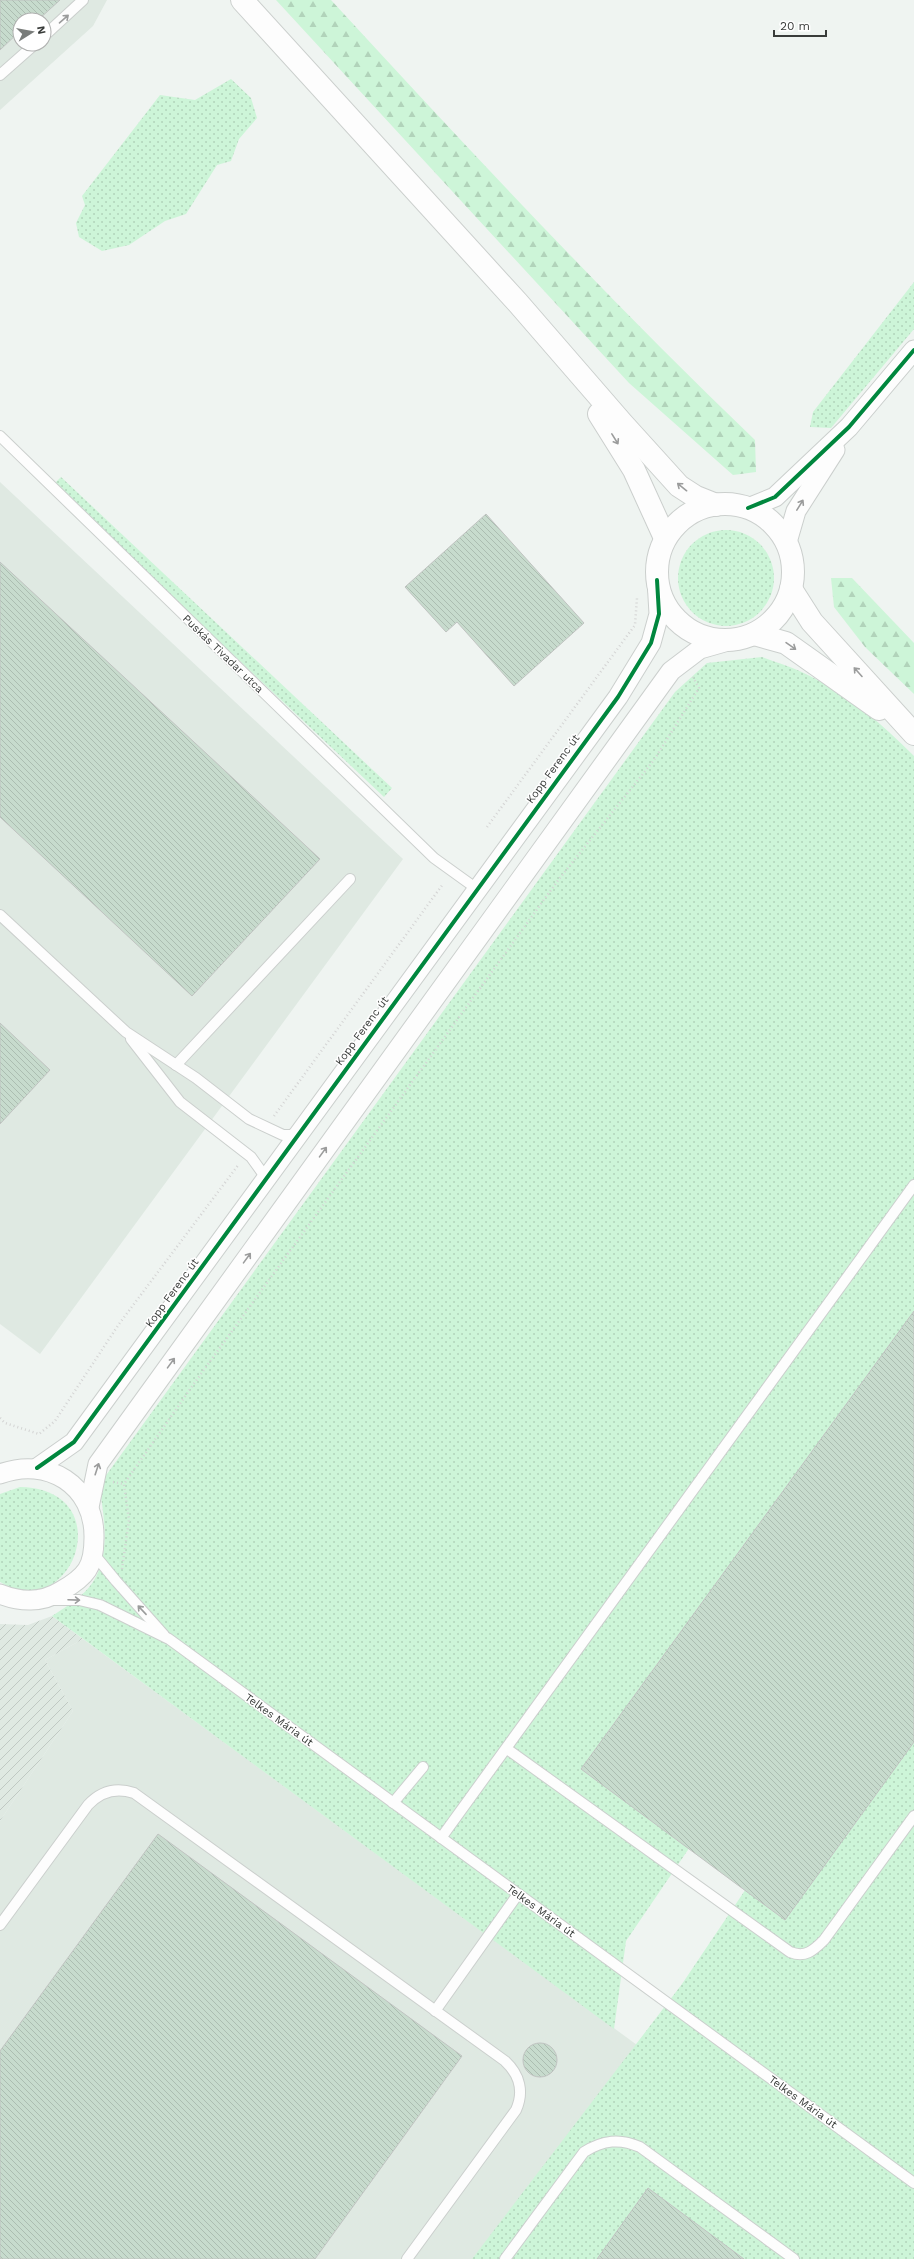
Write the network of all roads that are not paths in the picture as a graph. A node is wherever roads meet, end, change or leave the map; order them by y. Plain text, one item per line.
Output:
1 (83, 0) edge
2 (242, 0) edge
3 (52, 29) edge
4 (26, 52) edge
5 (0, 75) edge
6 (914, 350) edge
7 (564, 358) junction
8 (849, 426) junction
9 (0, 436) edge
10 (716, 505) junction
11 (748, 508) junction
12 (665, 538) junction
13 (787, 542) junction
14 (657, 580) junction
15 (791, 589) junction
16 (754, 634) junction
17 (728, 641) junction
18 (913, 734) edge
19 (350, 879) dead end
20 (477, 889) junction
21 (0, 915) edge
22 (126, 1032) junction
23 (176, 1065) junction
24 (302, 1130) junction
25 (266, 1178) junction
26 (914, 1185) edge
27 (37, 1468) junction
28 (5, 1469) edge
29 (89, 1507) junction
30 (93, 1553) junction
31 (0, 1594) edge
32 (36, 1600) junction
33 (168, 1639) junction
34 (507, 1749) junction
35 (423, 1767) dead end
36 (393, 1803) junction
37 (914, 1816) edge
38 (441, 1838) junction
39 (518, 1894) junction
40 (0, 1925) edge
41 (435, 2011) junction
42 (914, 2182) edge
43 (407, 2259) edge
44 (505, 2259) edge
45 (794, 2259) edge

3 -> 1 lane
2 - 7 main road
4 - 5 lane
6 - 8 street
10 -> 7 main road
7 -> 12 main road
8 - 11 street
13 -> 8 street
9 - 20 lane, Puskás Tivadar utca
10 - 11 main road
10 - 12 main road
11 - 13 main road
12 - 14 main road
13 - 15 main road
14 - 17 main road
14 - 20 street, Kopp Ferenc út
15 - 16 main road
18 -> 15 main road
16 - 17 main road
16 -> 18 main road
29 -> 17 street
19 - 23 lane
20 - 24 street, Kopp Ferenc út
21 - 22 lane
22 - 23 lane
22 - 25 lane
23 - 24 lane
24 - 25 street, Kopp Ferenc út
25 - 27 street, Kopp Ferenc út
26 - 34 lane
27 - 28 street
27 - 29 street
29 - 30 street
30 - 32 street
33 -> 30 lane
31 - 32 street
32 -> 33 lane
33 - 36 lane, Telkes Mária út
34 - 37 lane
34 - 38 lane
35 - 36 lane
36 - 38 lane, Telkes Mária út
38 - 39 lane, Telkes Mária út
39 - 41 lane
39 - 42 lane, Telkes Mária út
40 - 41 lane
41 - 43 lane
44 - 45 lane

